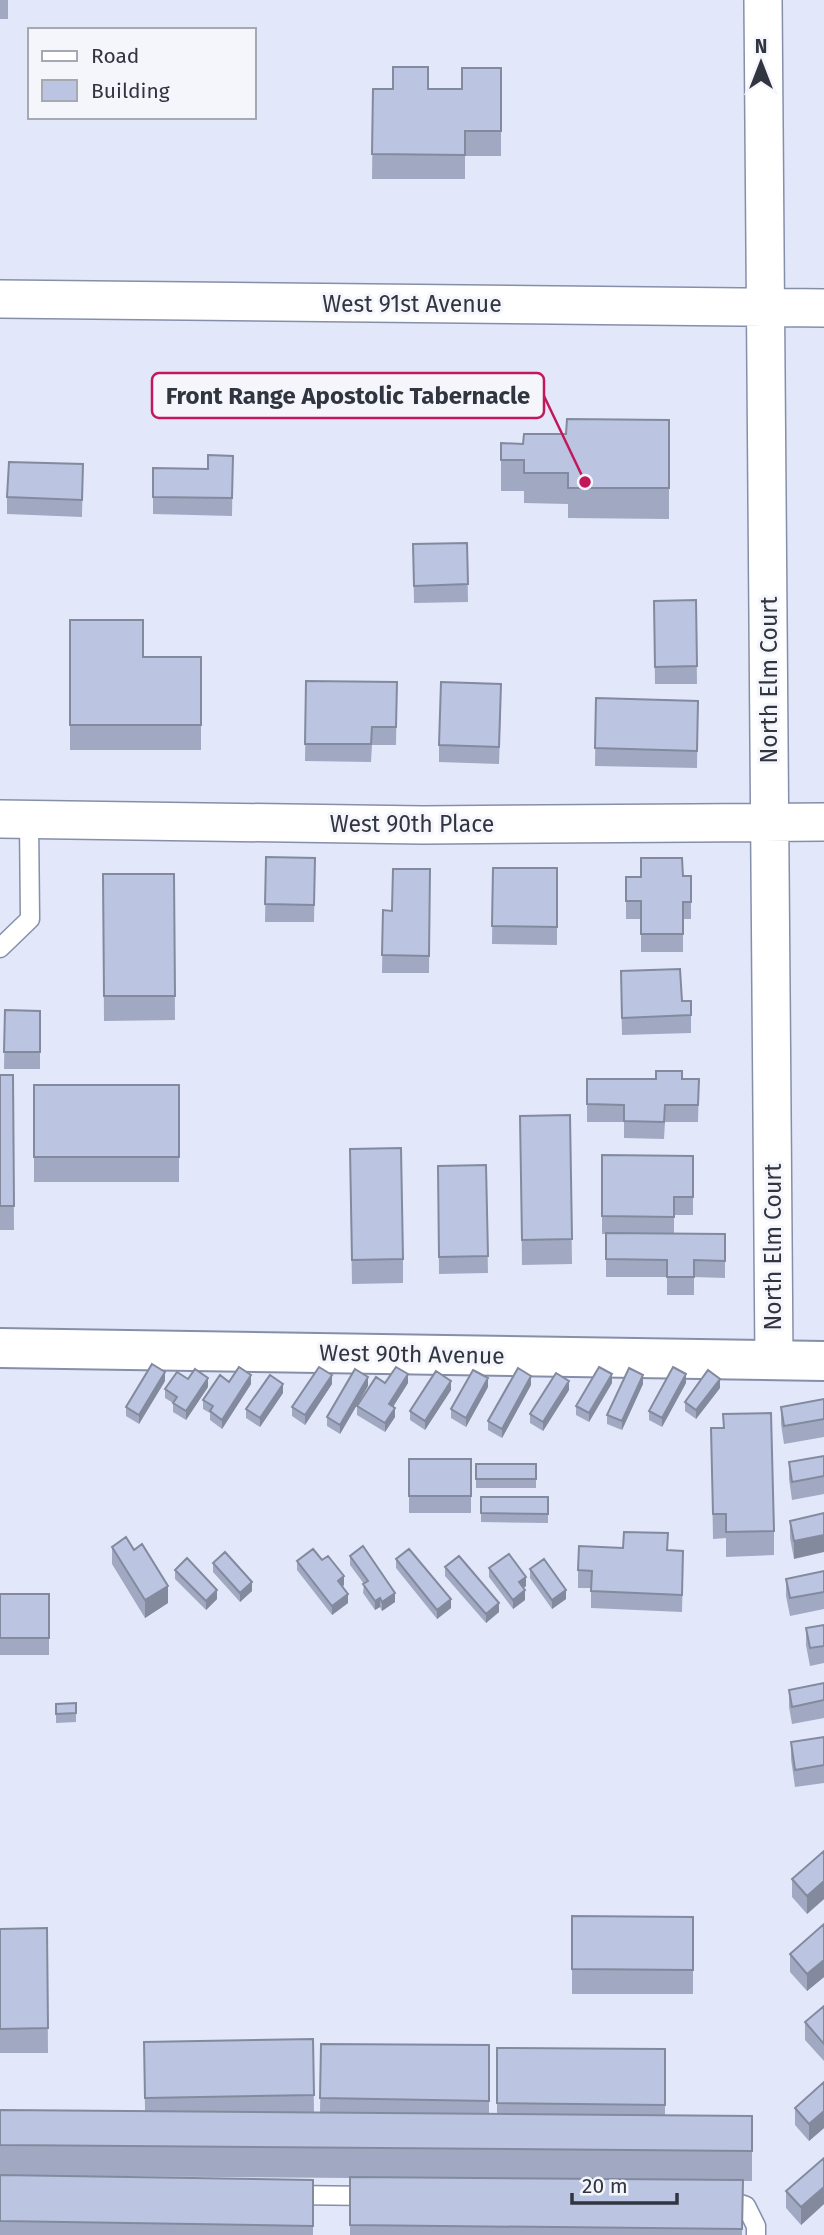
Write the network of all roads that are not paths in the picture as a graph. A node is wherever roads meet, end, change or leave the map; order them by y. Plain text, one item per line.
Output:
1 (763, 0) edge
2 (0, 299) edge
3 (766, 307) junction
4 (824, 307) edge
5 (15, 819) edge
6 (770, 822) junction
7 (824, 822) edge
8 (0, 948) edge
9 (0, 1348) edge
10 (774, 1360) junction
11 (824, 1361) edge
12 (278, 2195) edge
13 (389, 2196) edge
14 (709, 2197) edge
15 (756, 2235) edge

1 - 3 street, North Elm Court
2 - 3 street, West 91st Avenue
3 - 4 street, West 91st Avenue
3 - 6 street, North Elm Court
5 - 6 street, West 90th Place
5 - 8 lane
6 - 7 street, West 90th Place
6 - 10 street, North Elm Court
9 - 10 street, West 90th Avenue
10 - 11 street, West 90th Avenue
12 - 13 lane
14 - 15 lane

